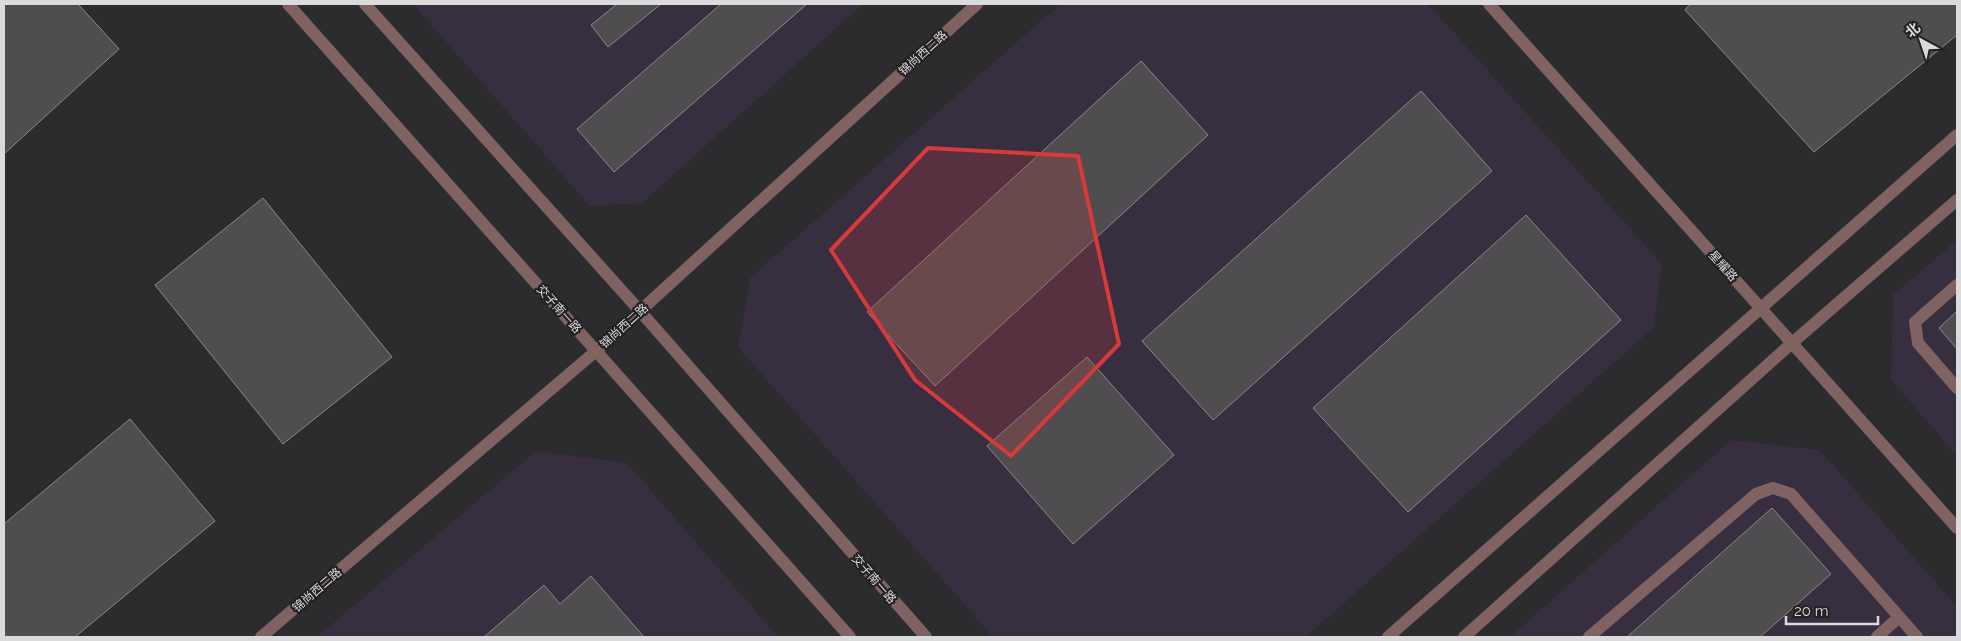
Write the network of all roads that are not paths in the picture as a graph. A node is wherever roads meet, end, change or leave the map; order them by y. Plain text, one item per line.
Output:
1 (288, 4) edge
2 (365, 4) edge
3 (977, 4) edge
4 (1489, 4) edge
5 (1957, 135) edge
6 (1957, 200) edge
7 (1957, 285) edge
8 (1761, 309) junction
9 (640, 311) junction
10 (1792, 343) junction
11 (596, 351) junction
12 (1957, 388) edge
13 (1957, 528) edge
14 (1899, 617) junction
15 (261, 637) edge
16 (850, 637) edge
17 (926, 637) edge
18 (1388, 637) edge
19 (1464, 637) edge
20 (1589, 637) edge
21 (1877, 637) edge
22 (1917, 637) edge

1 - 11 street, 交子南一路
2 - 9 street, 交子南一路
3 - 9 street, 锦尚西二路
4 - 8 street, 星耀路
5 - 8 street
6 - 10 street
7 - 12 street
8 - 10 street, 星耀路
8 - 18 street
9 - 11 street, 锦尚西二路
9 - 17 street, 交子南一路
10 - 13 street, 星耀路
10 - 19 street
11 - 15 street, 锦尚西二路
11 - 16 street, 交子南一路
14 - 20 street
14 - 21 street
14 - 22 street

